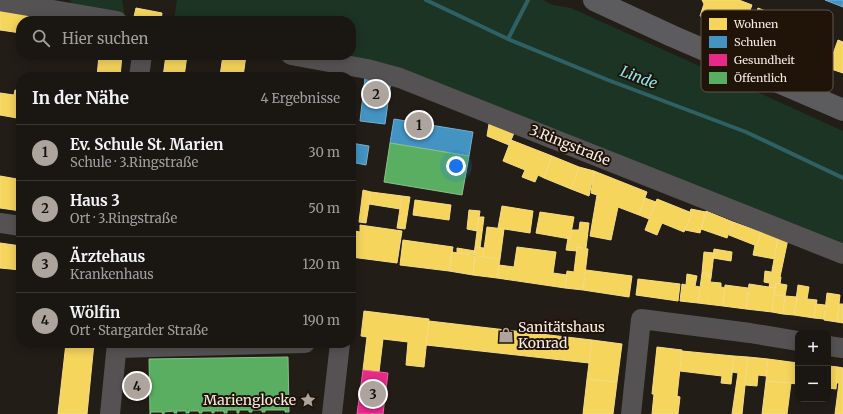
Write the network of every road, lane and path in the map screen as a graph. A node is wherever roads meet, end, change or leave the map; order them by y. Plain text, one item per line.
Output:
1 (594, 0) edge
2 (0, 1) edge
3 (88, 16) edge
4 (701, 49) edge
5 (141, 60) edge
6 (318, 60) edge
7 (140, 72) edge
8 (801, 92) edge
9 (843, 110) edge
10 (0, 223) edge
11 (16, 225) edge
12 (843, 254) edge
13 (795, 340) edge
14 (831, 346) edge
15 (117, 348) edge
16 (339, 348) edge
17 (843, 348) edge
18 (110, 414) edge
19 (332, 414) edge
20 (630, 414) edge

1 - 4 main road
2 - 3 street
5 - 7 street
6 - 12 street, 3.Ringstraße
8 - 9 main road
10 - 11 street
13 - 20 street
14 - 17 street
15 - 18 street
16 - 19 street

